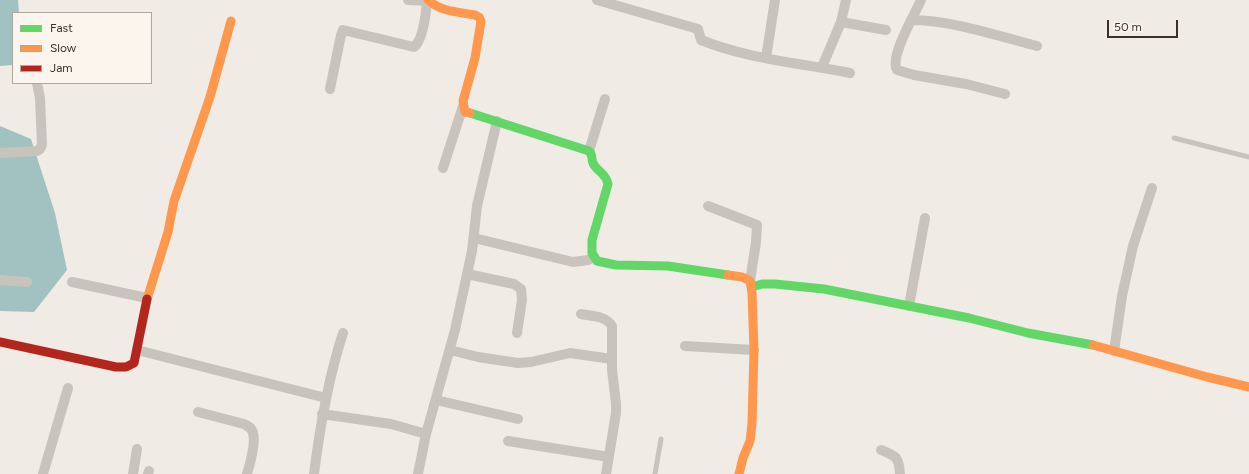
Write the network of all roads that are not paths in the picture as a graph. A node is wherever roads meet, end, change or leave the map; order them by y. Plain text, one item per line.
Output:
1 (408, 0) edge
2 (597, 0) edge
3 (775, 0) edge
4 (846, 0) edge
5 (921, 0) edge
6 (428, 1) edge
7 (911, 20) junction
8 (231, 21) dead end
9 (841, 22) junction
10 (886, 30) dead end
11 (1038, 46) dead end
12 (766, 58) junction
13 (822, 67) junction
14 (850, 73) dead end
15 (37, 84) edge
16 (330, 89) dead end
17 (1005, 94) dead end
18 (605, 99) dead end
19 (463, 106) junction
20 (498, 121) junction
21 (1174, 138) dead end
22 (590, 152) junction
23 (0, 153) edge
24 (1249, 157) edge
25 (443, 168) dead end
26 (1152, 188) dead end
27 (708, 206) dead end
28 (925, 218) dead end
29 (474, 238) junction
30 (594, 257) junction
31 (467, 274) junction
32 (0, 280) edge
33 (27, 282) dead end
34 (72, 282) dead end
35 (751, 284) junction
36 (147, 298) junction
37 (909, 306) junction
38 (581, 314) dead end
39 (343, 333) dead end
40 (517, 333) dead end
41 (0, 342) edge
42 (685, 346) dead end
43 (137, 350) junction
44 (450, 350) junction
45 (754, 350) junction
46 (1114, 351) junction
47 (612, 359) junction
48 (1249, 387) edge
49 (68, 388) dead end
50 (326, 398) junction
51 (436, 400) junction
52 (198, 412) dead end
53 (322, 414) junction
54 (518, 419) dead end
55 (426, 434) junction
56 (661, 440) dead end
57 (508, 441) dead end
58 (137, 450) dead end
59 (881, 450) dead end
60 (609, 457) junction
61 (43, 474) edge
62 (133, 474) edge
63 (248, 474) edge
64 (314, 474) edge
65 (418, 474) edge
66 (606, 474) edge
67 (655, 474) edge
68 (739, 474) edge
69 (900, 474) edge

1 - 6 street
2 - 12 street
3 - 12 street
4 - 9 street
5 - 7 street
6 - 16 street
6 - 19 street
7 - 11 street
7 - 17 street
8 - 36 street
9 - 10 street
9 - 13 street
12 - 13 street
13 - 14 street
15 - 23 street
18 - 22 street
19 - 20 street
19 - 25 street
20 - 22 street
20 - 29 street
21 - 24 lane
22 - 30 street
26 - 46 street
27 - 35 street
28 - 37 street
29 - 30 street
29 - 31 street
30 - 35 street
31 - 40 street
31 - 44 street
32 - 33 street
34 - 36 street
35 - 37 street
35 - 45 street
36 - 43 street
37 - 46 street
38 - 47 street
39 - 50 street
41 - 43 street
42 - 45 street
43 - 50 street
44 - 47 street
44 - 51 street
45 - 68 street
46 - 48 street
47 - 60 street
49 - 61 street
50 - 53 street
51 - 54 street
51 - 55 street
52 - 63 street
53 - 55 street
53 - 64 street
55 - 65 street
56 - 67 lane
57 - 60 street
58 - 62 street
59 - 69 street
60 - 66 street

